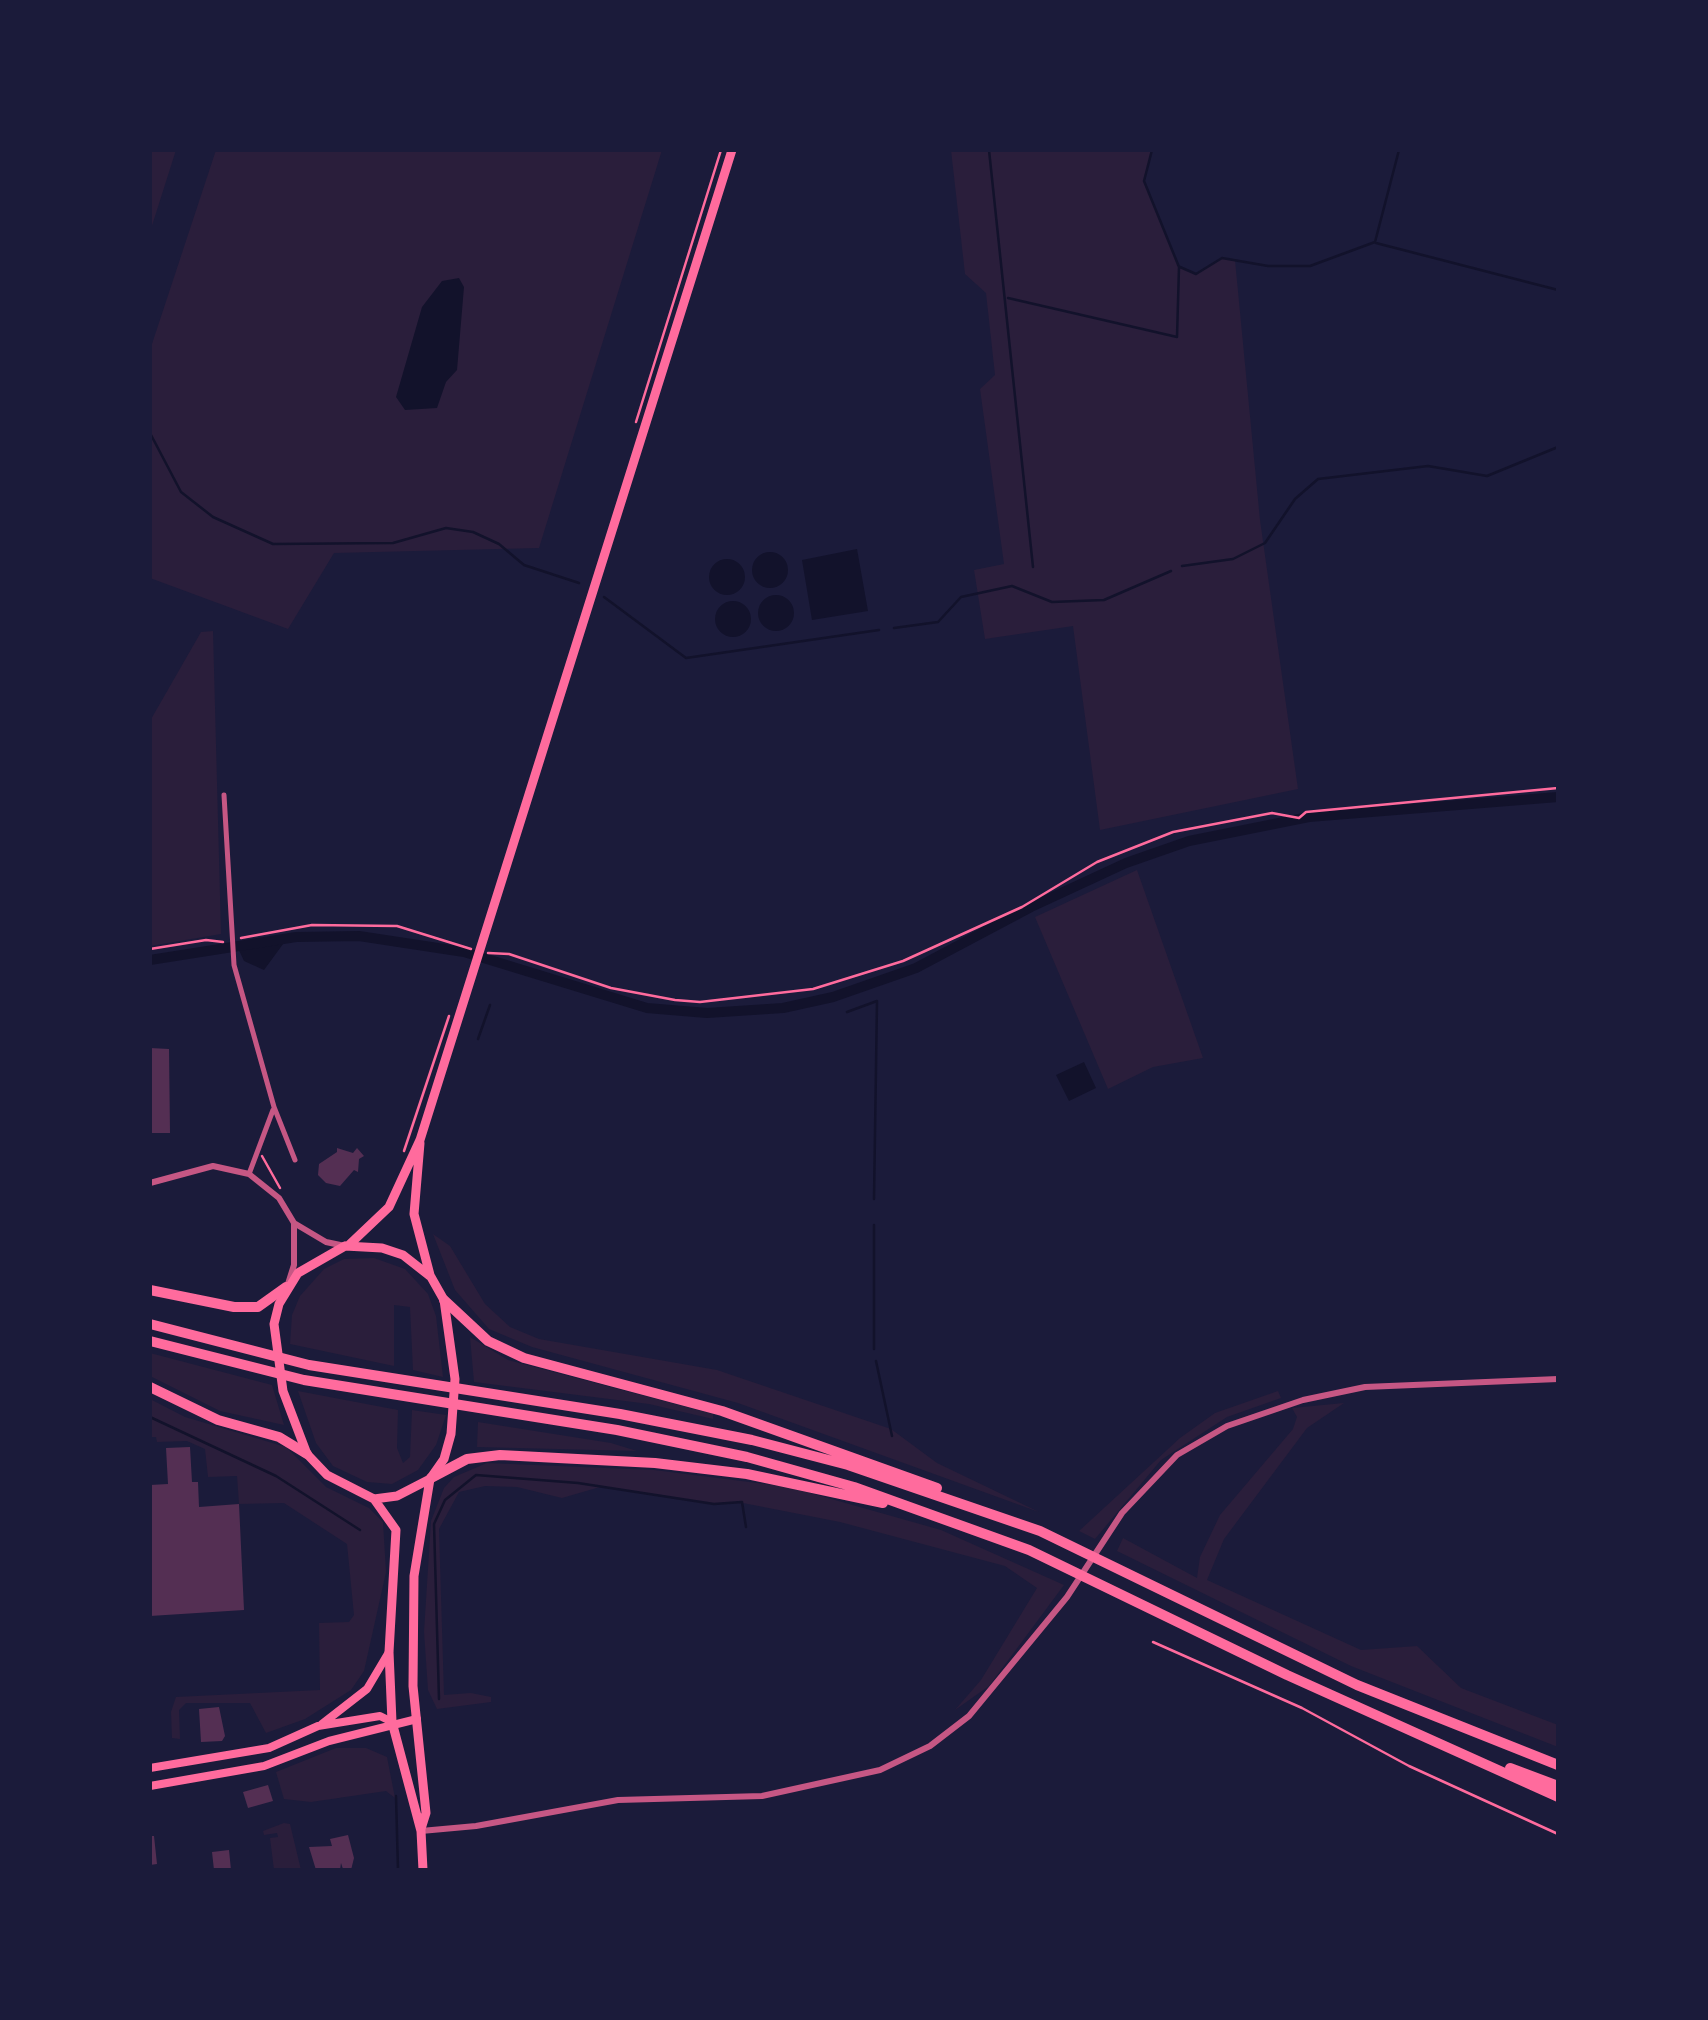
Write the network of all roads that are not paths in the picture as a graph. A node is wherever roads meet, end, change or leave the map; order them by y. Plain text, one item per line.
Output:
1 (732, 150) edge
2 (224, 794) dead end
3 (274, 1107) junction
4 (420, 1140) junction
5 (295, 1160) dead end
6 (249, 1174) junction
7 (150, 1183) edge
8 (294, 1223) junction
9 (347, 1245) junction
10 (431, 1277) junction
11 (286, 1286) junction
12 (150, 1290) edge
13 (444, 1300) junction
14 (150, 1324) edge
15 (150, 1341) edge
16 (1558, 1379) edge
17 (150, 1387) edge
18 (307, 1454) junction
19 (430, 1479) junction
20 (374, 1499) junction
21 (978, 1507) junction
22 (942, 1518) junction
23 (389, 1652) junction
24 (417, 1718) junction
25 (392, 1722) junction
26 (318, 1726) junction
27 (1430, 1739) junction
28 (1558, 1765) edge
29 (150, 1768) edge
30 (150, 1786) edge
31 (1558, 1786) edge
32 (1558, 1797) edge
33 (420, 1831) junction
34 (423, 1870) edge

1 - 4 main road
2 - 3 street
3 - 5 street
3 - 6 street
4 - 9 main road
4 - 10 main road
6 - 7 street
6 - 8 street
8 - 9 street
8 - 11 street
9 - 10 main road
9 - 11 main road
10 - 13 main road
11 - 12 highway
11 - 18 main road
13 - 19 main road
13 - 21 highway
14 - 21 highway
15 - 22 highway
16 - 33 street
17 - 18 highway
18 - 20 main road
19 - 20 main road
19 - 22 highway
19 - 24 main road
20 - 23 main road
21 - 28 highway
22 - 27 highway
23 - 25 main road
23 - 26 main road
24 - 25 main road
24 - 33 main road
25 - 26 main road
25 - 30 main road
25 - 33 main road
26 - 29 main road
27 - 31 highway
27 - 32 highway
33 - 34 main road

